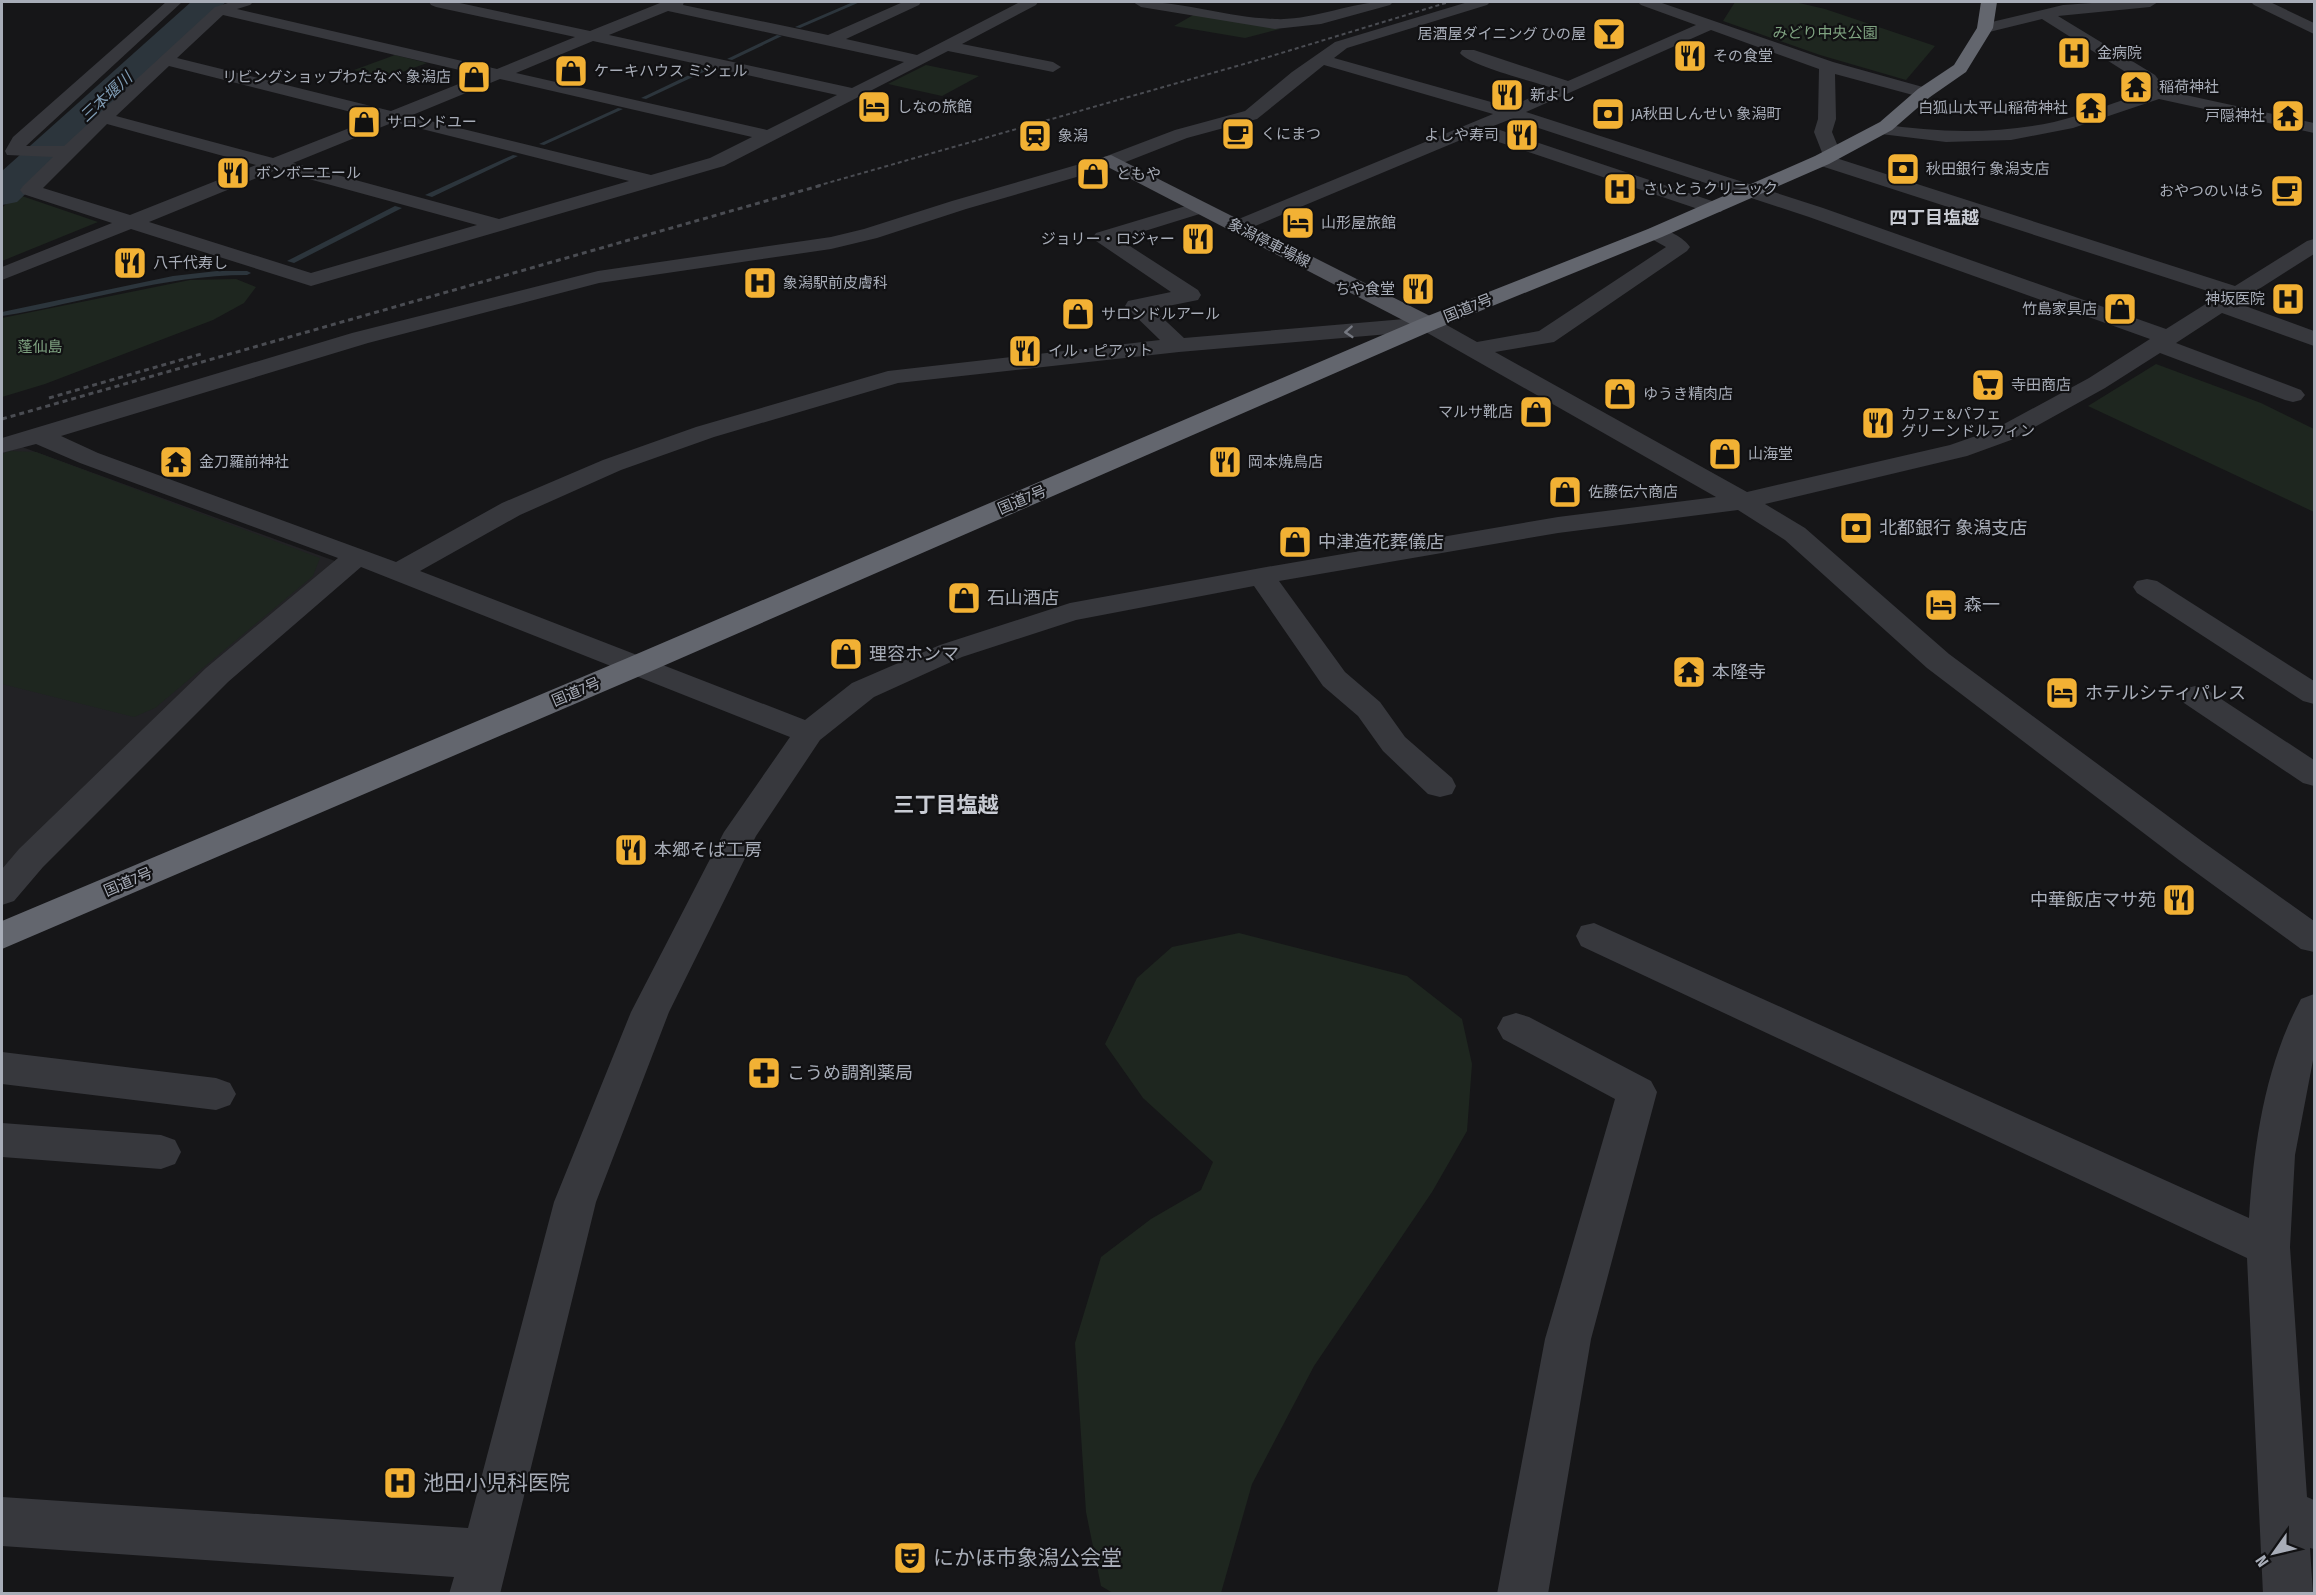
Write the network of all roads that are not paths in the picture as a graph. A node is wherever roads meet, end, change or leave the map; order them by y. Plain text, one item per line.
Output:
1 (174, 2) edge
2 (191, 2) edge
3 (244, 2) edge
4 (436, 2) edge
5 (914, 2) edge
6 (1031, 2) edge
7 (1141, 2) edge
8 (1345, 2) edge
9 (1482, 2) edge
10 (1646, 2) edge
11 (1989, 2) edge
12 (2150, 2) edge
13 (2259, 2) edge
14 (671, 4) edge
15 (1377, 4) edge
16 (220, 10) junction
17 (2044, 14) junction
18 (2314, 17) edge
19 (2293, 18) junction
20 (1713, 19) junction
21 (1985, 28) junction
22 (2314, 29) edge
23 (592, 35) junction
24 (830, 40) junction
25 (946, 46) junction
26 (1468, 53) dead end
27 (1320, 58) junction
28 (165, 60) junction
29 (919, 60) junction
30 (1827, 66) junction
31 (1053, 67) dead end
32 (500, 72) junction
33 (1569, 87) junction
34 (1924, 93) junction
35 (854, 94) junction
36 (2158, 94) junction
37 (1510, 113) junction
38 (392, 116) junction
39 (104, 118) junction
40 (1475, 128) junction
41 (2314, 128) edge
42 (1881, 129) junction
43 (769, 136) junction
44 (68, 152) junction
45 (26, 153) junction
46 (1827, 157) junction
47 (1111, 161) junction
48 (276, 163) junction
49 (9, 166) dead end
50 (651, 181) junction
51 (1754, 190) junction
52 (1199, 208) junction
53 (1714, 208) junction
54 (129, 223) junction
55 (500, 225) junction
56 (1236, 227) junction
57 (1655, 233) junction
58 (2314, 245) edge
59 (2, 274) edge
60 (2230, 299) junction
61 (1428, 324) junction
62 (2314, 339) edge
63 (2163, 341) junction
64 (1179, 345) junction
65 (1475, 349) junction
66 (2293, 395) dead end
67 (37, 435) junction
68 (2, 446) edge
69 (1743, 501) junction
70 (357, 556) junction
71 (398, 572) junction
72 (1261, 576) junction
73 (2146, 587) dead end
74 (636, 666) junction
75 (2314, 694) edge
76 (2195, 696) dead end
77 (809, 733) junction
78 (2314, 775) edge
79 (1440, 786) dead end
80 (2, 892) edge
81 (2, 936) edge
82 (1594, 936) dead end
83 (2314, 939) edge
84 (2314, 1010) edge
85 (1516, 1028) dead end
86 (2, 1068) edge
87 (216, 1094) dead end
88 (2, 1140) edge
89 (161, 1152) dead end
90 (2268, 1247) junction
91 (2298, 1518) edge
92 (2, 1522) edge
93 (480, 1574) edge
94 (1522, 1593) edge
95 (2288, 1593) edge

1 - 45 street
2 - 45 street
3 - 16 street
4 - 23 street
5 - 24 street
6 - 25 street
7 - 15 street
8 - 15 street
9 - 27 street
10 - 20 street
11 - 21 highway, 国道7号
12 - 17 street
13 - 19 street
14 - 23 street
14 - 24 street
16 - 28 street
16 - 32 street
17 - 21 street
17 - 36 street
18 - 19 street
19 - 22 street
20 - 30 street
20 - 33 street
21 - 34 highway, 国道7号
23 - 32 street
23 - 35 street
24 - 29 street
25 - 29 street
25 - 31 street
26 - 33 street
27 - 37 street
27 - 47 street
28 - 38 street
28 - 39 street
29 - 35 street
30 - 34 street
30 - 46 street
32 - 38 street
32 - 43 street
33 - 37 street
34 - 42 highway, 国道7号
35 - 43 street
36 - 41 street
36 - 42 street
37 - 40 street
37 - 51 street
38 - 48 street
38 - 50 street
39 - 44 street
39 - 48 street
40 - 53 street
40 - 56 street
42 - 46 highway, 国道7号
43 - 50 street
44 - 45 street
44 - 54 street
45 - 49 street
46 - 51 highway, 国道7号
46 - 60 street
47 - 52 main road, 象潟停車場線
47 - 67 street
48 - 54 street
48 - 55 street
50 - 55 street
51 - 53 highway, 国道7号
51 - 63 street
52 - 56 main road, 象潟停車場線
52 - 64 street
53 - 57 highway, 国道7号
54 - 55 street
54 - 59 street
56 - 61 main road, 象潟停車場線
57 - 61 highway, 国道7号
57 - 65 street
58 - 60 street
60 - 62 street
60 - 63 street
61 -> 64 street
61 - 65 street
61 - 74 highway, 国道7号
63 - 66 street
63 - 69 street
64 - 71 street
65 - 69 street
67 - 68 street
67 - 70 street
69 - 72 street
69 - 83 street
70 - 71 street
70 - 80 street
71 - 74 street
72 - 77 street
72 - 79 street
73 - 75 street
74 - 77 street
74 - 81 highway, 国道7号
76 - 78 street
77 - 93 street
82 - 90 street
84 - 90 street
85 - 94 street
86 - 87 street
88 - 89 street
90 - 91 street
91 - 95 street
92 - 93 street

